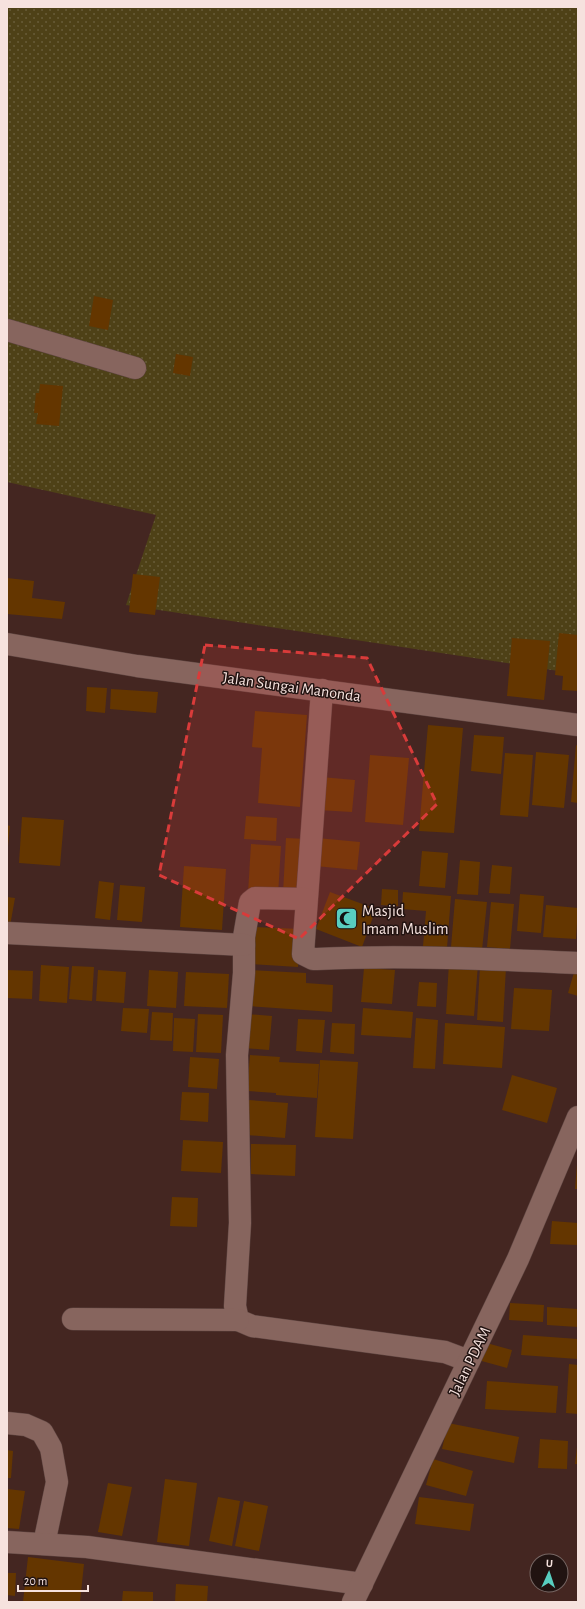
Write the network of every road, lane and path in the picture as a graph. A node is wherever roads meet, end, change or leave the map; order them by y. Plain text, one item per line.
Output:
1 (7, 330) edge
2 (135, 368) dead end
3 (7, 644) edge
4 (322, 690) junction
5 (578, 725) edge
6 (306, 899) junction
7 (7, 933) edge
8 (244, 945) junction
9 (578, 962) edge
10 (576, 1128) edge
11 (72, 1319) dead end
12 (238, 1320) junction
13 (469, 1361) junction
14 (7, 1423) edge
15 (7, 1542) edge
16 (44, 1544) junction
17 (358, 1593) edge

1 - 2 street
3 - 4 street, Jalan Sungai Manonda
4 - 5 street, Jalan Sungai Manonda
4 - 6 street
6 - 8 street
6 - 9 street
7 - 8 street
8 - 12 street
10 - 13 street, Jalan PDAM
11 - 12 street
12 - 13 street
13 - 17 street, Jalan PDAM
14 - 16 street
15 - 16 street
16 - 17 street

